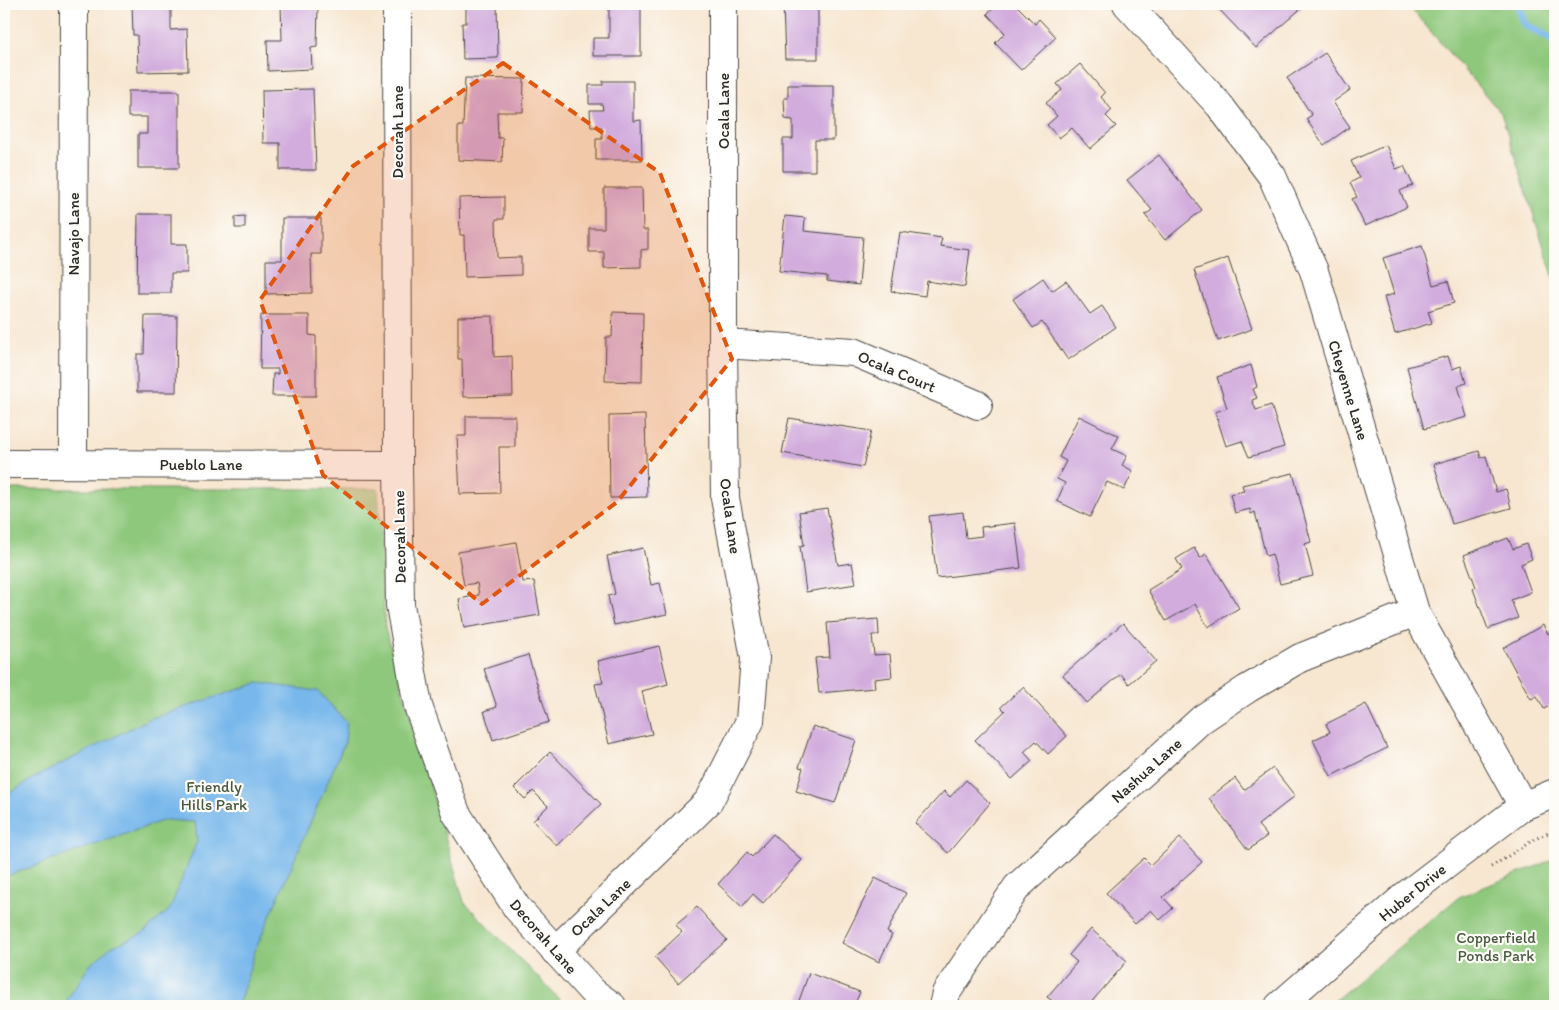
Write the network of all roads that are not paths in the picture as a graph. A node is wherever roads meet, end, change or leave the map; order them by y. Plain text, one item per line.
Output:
1 (74, 4) edge
2 (397, 4) edge
3 (723, 4) edge
4 (1127, 4) edge
5 (723, 344) junction
6 (978, 405) dead end
7 (4, 464) edge
8 (73, 464) junction
9 (398, 464) junction
10 (1415, 612) junction
11 (1555, 793) edge
12 (1523, 806) junction
13 (555, 951) junction
14 (612, 1006) edge
15 (943, 1006) edge
16 (1279, 1006) edge

1 - 8 street, Navajo Lane
2 - 9 street, Decorah Lane
3 - 5 street, Ocala Lane
4 - 10 street, Cheyenne Lane
5 - 6 street, Ocala Court
5 - 13 street, Ocala Lane
7 - 8 street, Pueblo Lane
8 - 9 street, Pueblo Lane
9 - 13 street, Decorah Lane
10 - 12 street, Cheyenne Lane
10 - 15 street, Nashua Lane
11 - 12 street, Huber Drive
12 - 16 street, Huber Drive
13 - 14 street, Decorah Lane

